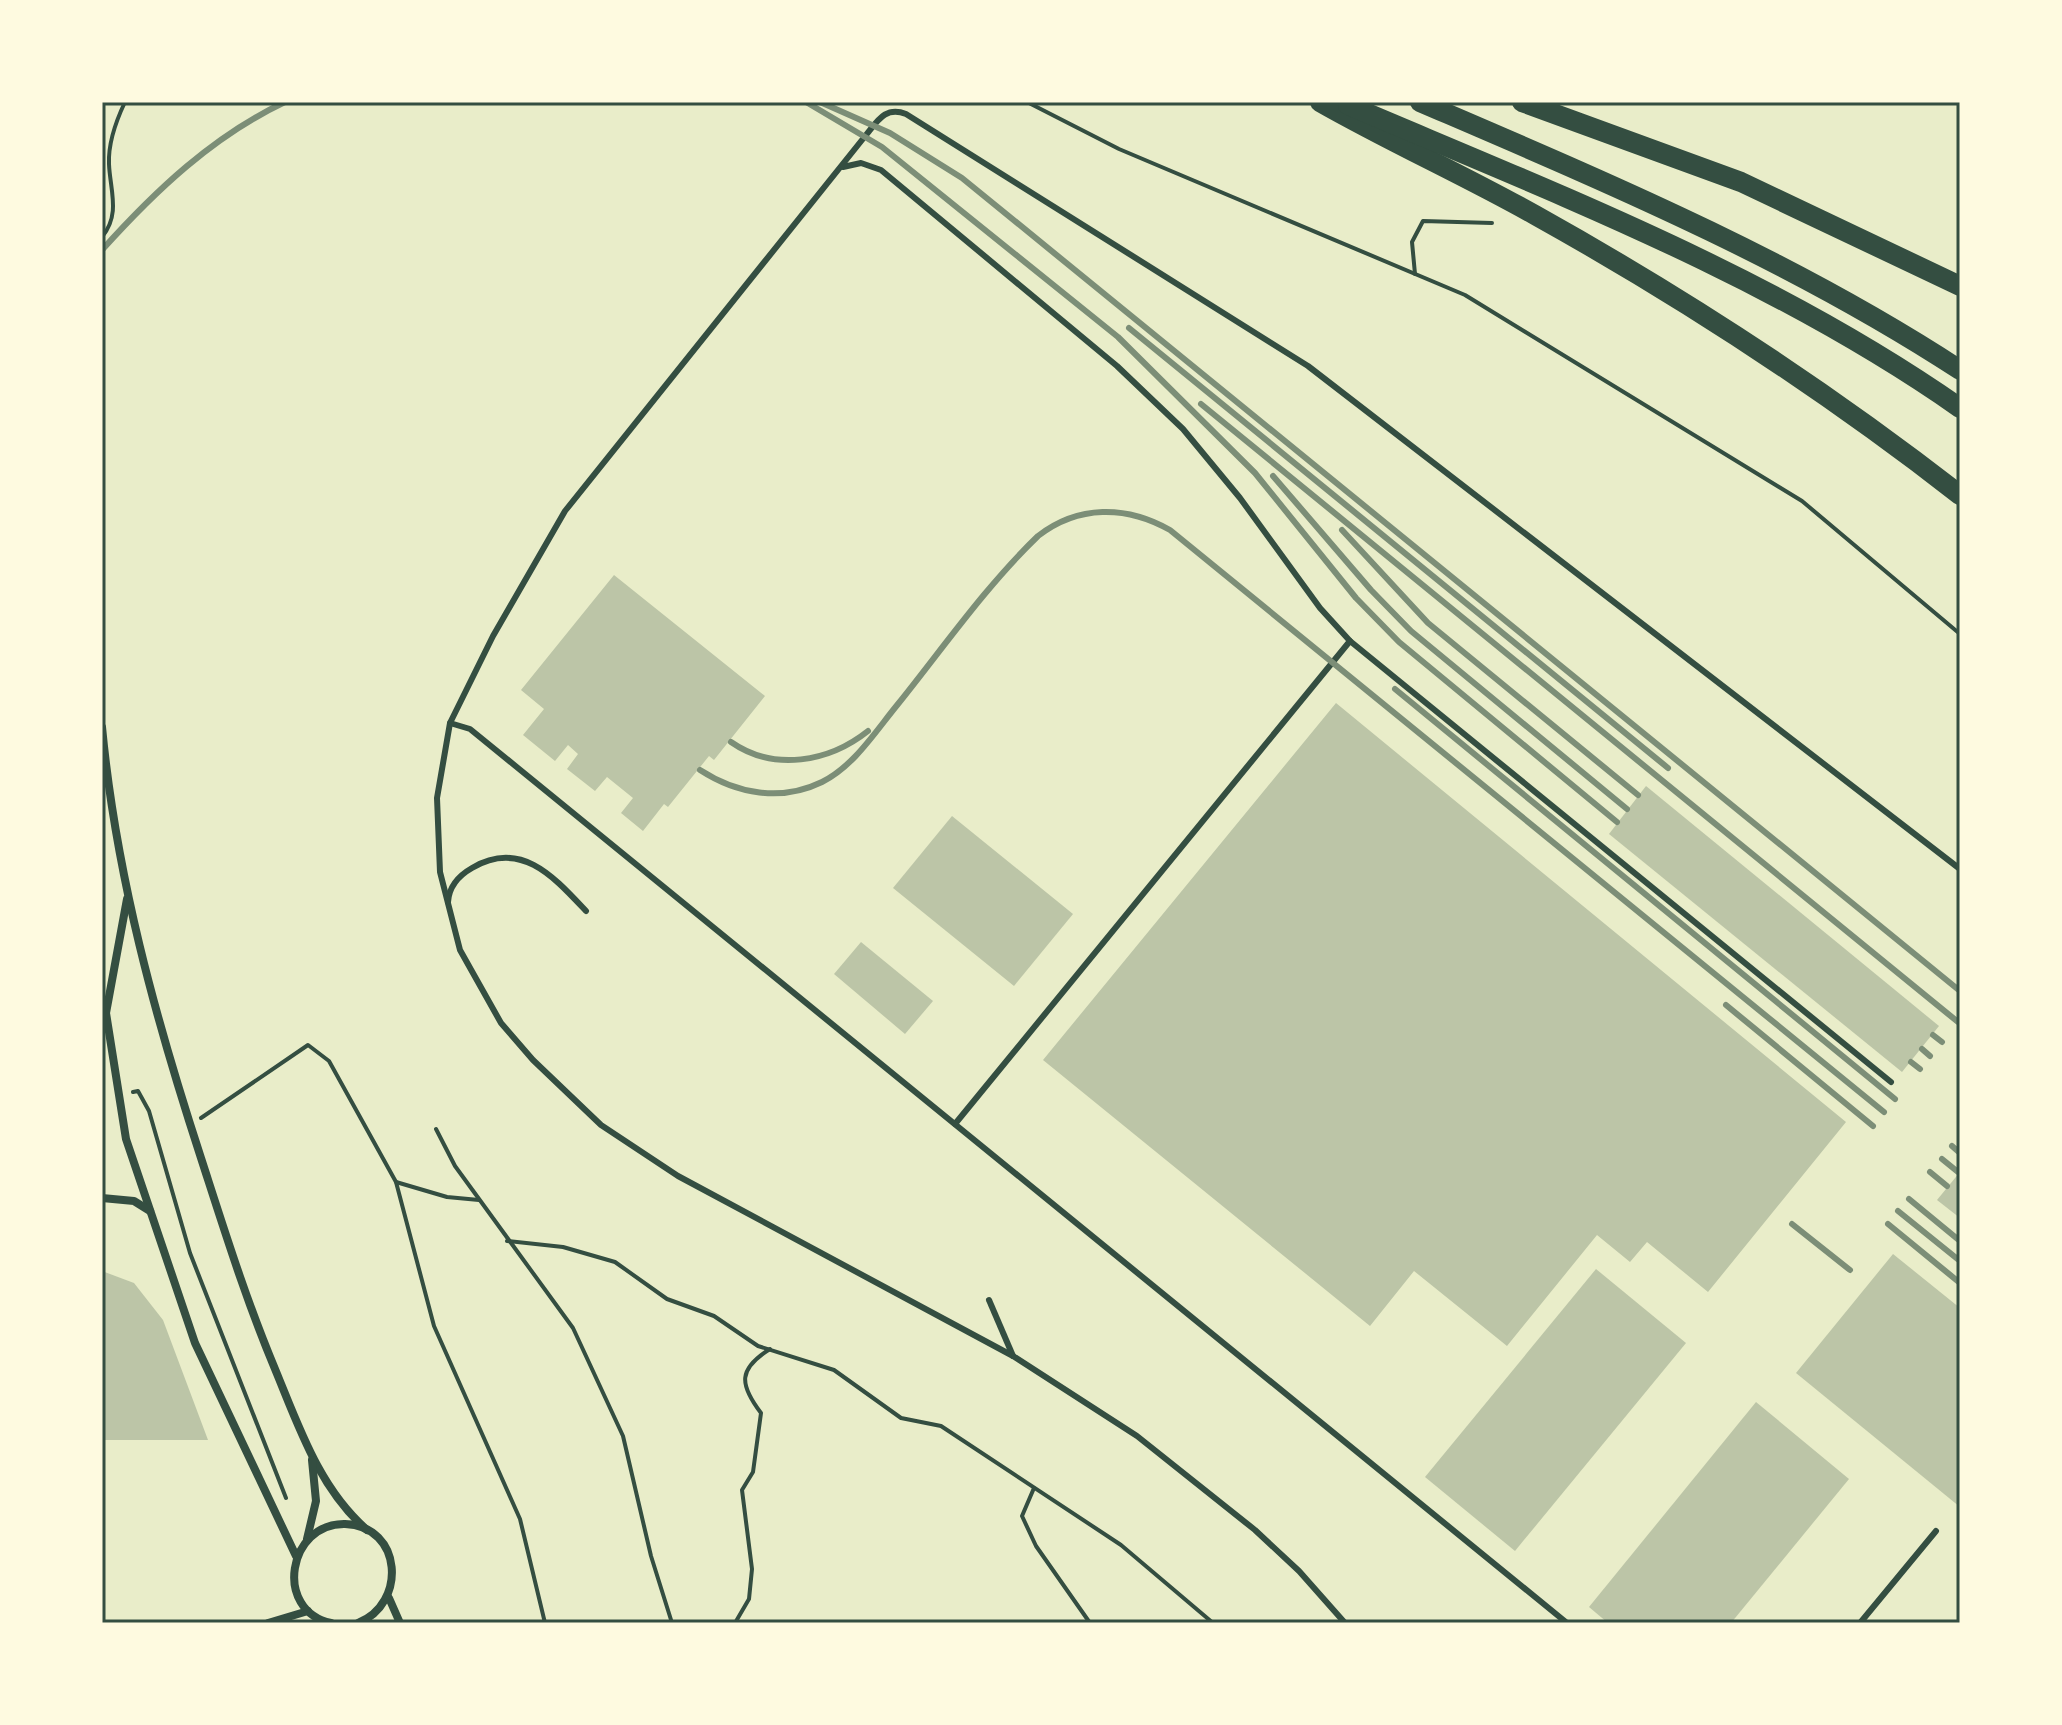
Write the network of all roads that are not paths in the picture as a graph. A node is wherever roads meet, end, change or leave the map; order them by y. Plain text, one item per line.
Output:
1 (1320, 102) edge
2 (1341, 102) edge
3 (1420, 102) edge
4 (1522, 102) edge
5 (836, 173) junction
6 (1960, 286) edge
7 (1960, 370) edge
8 (1960, 408) edge
9 (1960, 495) edge
10 (1350, 641) junction
11 (450, 723) junction
12 (102, 727) edge
13 (1960, 869) edge
14 (128, 894) junction
15 (447, 906) junction
16 (586, 911) dead end
17 (1891, 1082) dead end
18 (955, 1124) junction
19 (102, 1198) edge
20 (150, 1211) junction
21 (989, 1300) dead end
22 (1013, 1356) junction
23 (311, 1455) junction
24 (367, 1530) junction
25 (1936, 1531) dead end
26 (307, 1539) junction
27 (296, 1556) junction
28 (389, 1598) junction
29 (308, 1611) junction
30 (326, 1622) edge
31 (268, 1623) edge
32 (358, 1623) edge
33 (400, 1623) edge
34 (1345, 1623) edge
35 (1567, 1623) edge
36 (1860, 1623) edge

1 - 9 highway
2 - 8 highway
3 - 7 highway
4 - 6 highway
5 - 10 lane
5 - 11 lane
5 - 13 lane
10 - 17 lane
10 - 18 lane
11 - 15 lane
11 - 18 lane
12 - 14 street
14 - 20 street
14 - 23 street
15 - 16 lane
15 - 22 lane
18 - 35 lane
19 - 20 street
20 - 27 street
21 - 22 lane
22 - 34 lane
23 - 24 street
23 - 26 street
24 - 26 street
24 - 28 street
25 - 36 lane
26 - 27 street
27 - 29 street
28 - 32 street
28 - 33 street
29 - 30 street
29 - 31 street

